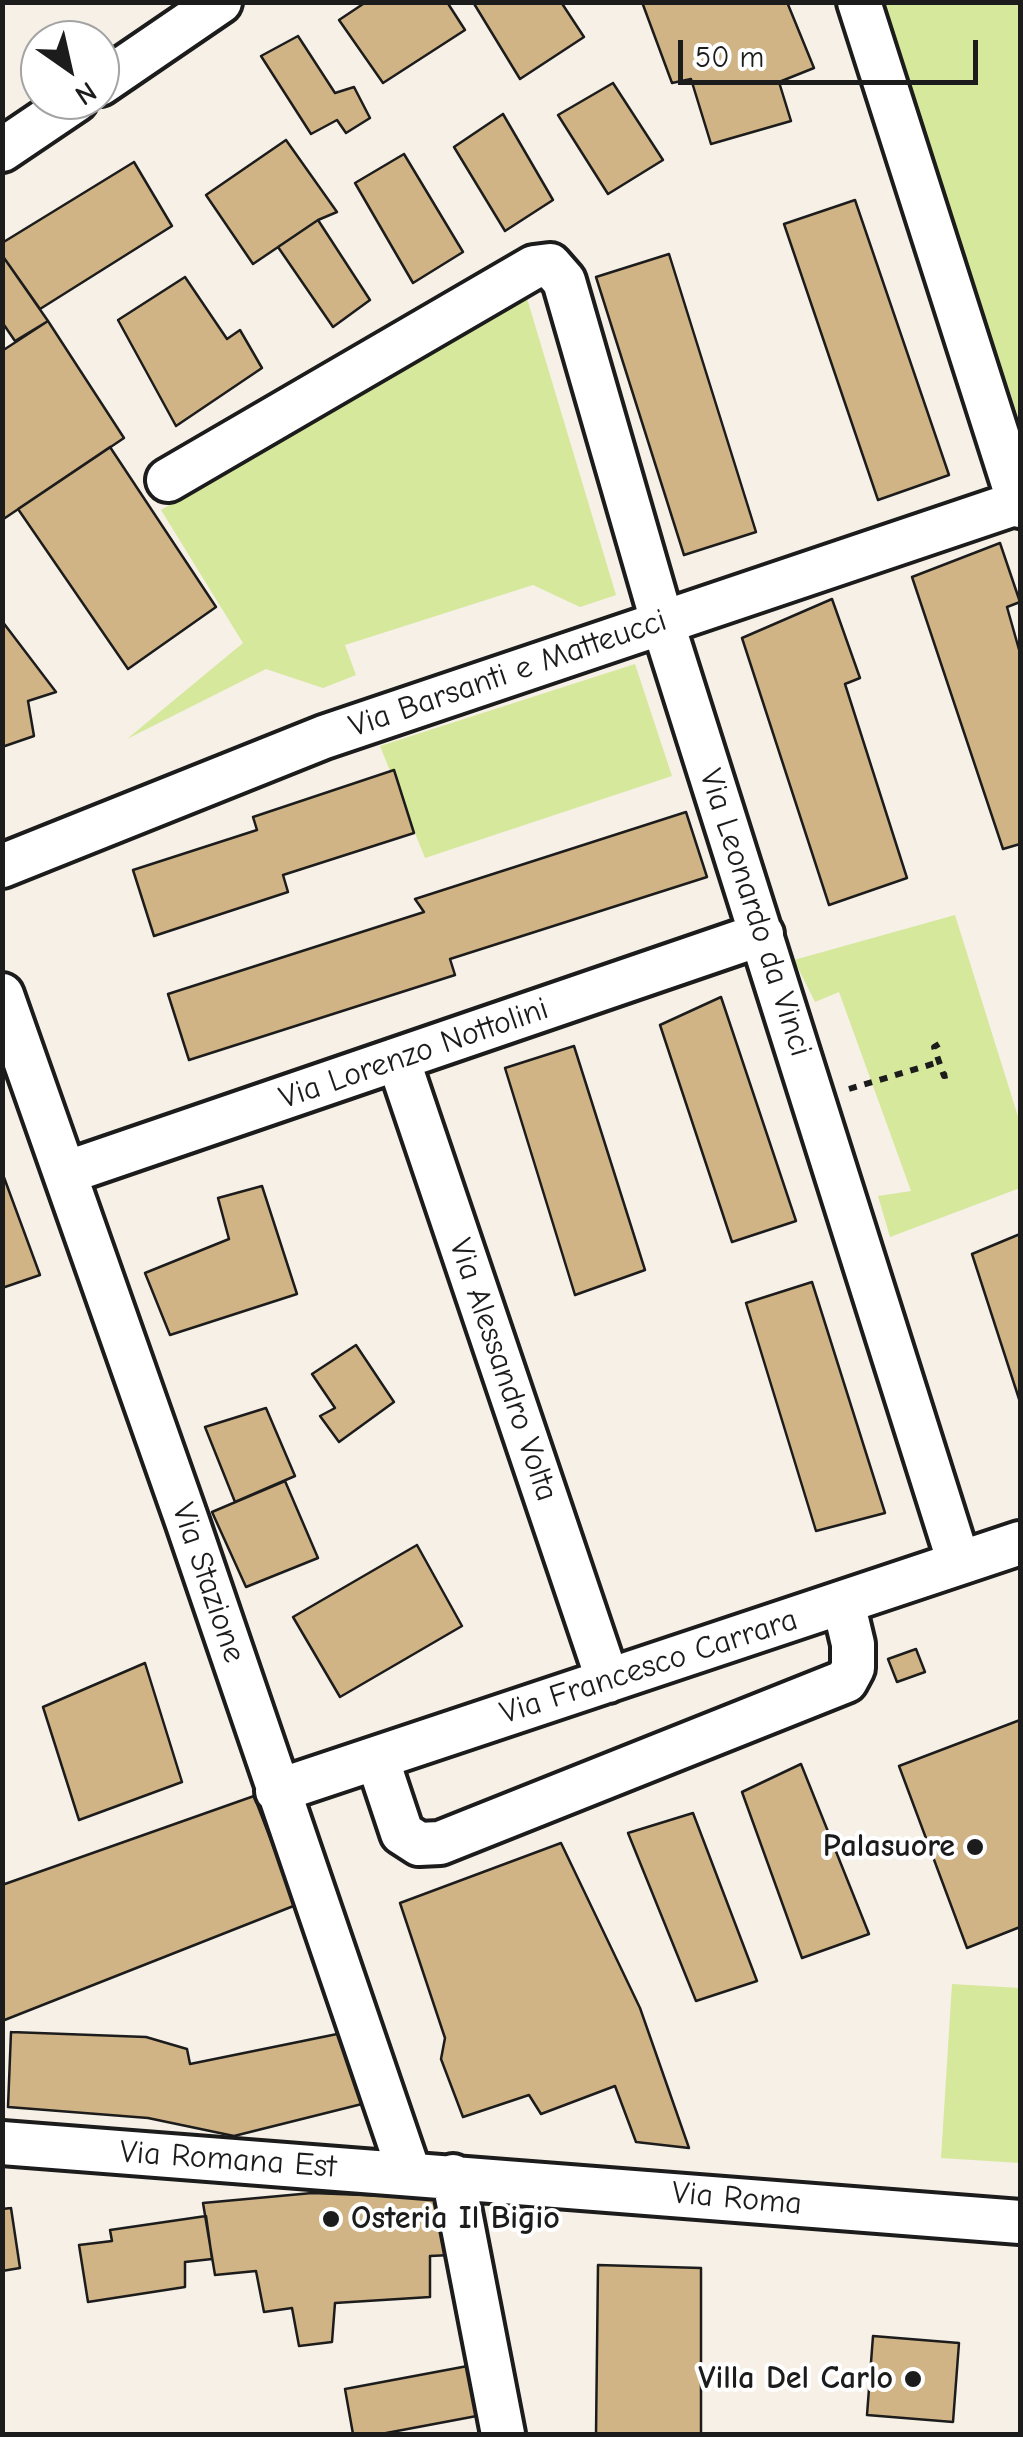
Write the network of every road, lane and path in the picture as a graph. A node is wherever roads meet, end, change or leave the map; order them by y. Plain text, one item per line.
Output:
1 (220, 2) edge
2 (858, 2) edge
3 (120, 70) edge
4 (46, 120) edge
5 (2, 150) edge
6 (168, 480) dead end
7 (1020, 503) edge
8 (662, 621) junction
9 (2, 866) edge
10 (762, 934) junction
11 (2, 995) edge
12 (939, 1044) dead end
13 (398, 1059) junction
14 (938, 1062) junction
15 (949, 1075) dead end
16 (872, 1082) dead end
17 (66, 1173) junction
18 (1020, 1543) edge
19 (959, 1563) junction
20 (843, 1602) junction
21 (608, 1681) junction
22 (377, 1758) junction
23 (277, 1790) junction
24 (2, 2143) edge
25 (409, 2172) junction
26 (453, 2176) junction
27 (1020, 2222) edge
28 (502, 2434) edge

1 - 3 street
2 - 7 street
4 - 5 street
6 - 8 street, Via Leonardo da Vinci
7 - 8 street, Via Barsanti e Matteucci
8 - 9 street, Via Barsanti e Matteucci
8 - 10 street, Via Leonardo da Vinci
10 - 13 street, Via Lorenzo Nottolini
10 - 19 street, Via Leonardo da Vinci
11 - 17 street, Via Stazione
12 - 14 path
13 - 17 street, Via Lorenzo Nottolini
13 - 21 street, Via Alessandro Volta
14 - 15 path
14 - 16 path
17 - 23 street, Via Stazione
18 - 19 street, Via Francesco Carrara
19 - 20 street, Via Francesco Carrara
20 - 21 street, Via Francesco Carrara
20 - 22 street
21 - 22 street, Via Francesco Carrara
22 - 23 street, Via Francesco Carrara
23 - 25 street, Via Stazione
24 - 25 street, Via Romana Est
25 - 26 street, Via Romana Est
26 - 27 street, Via Roma
26 - 28 street

